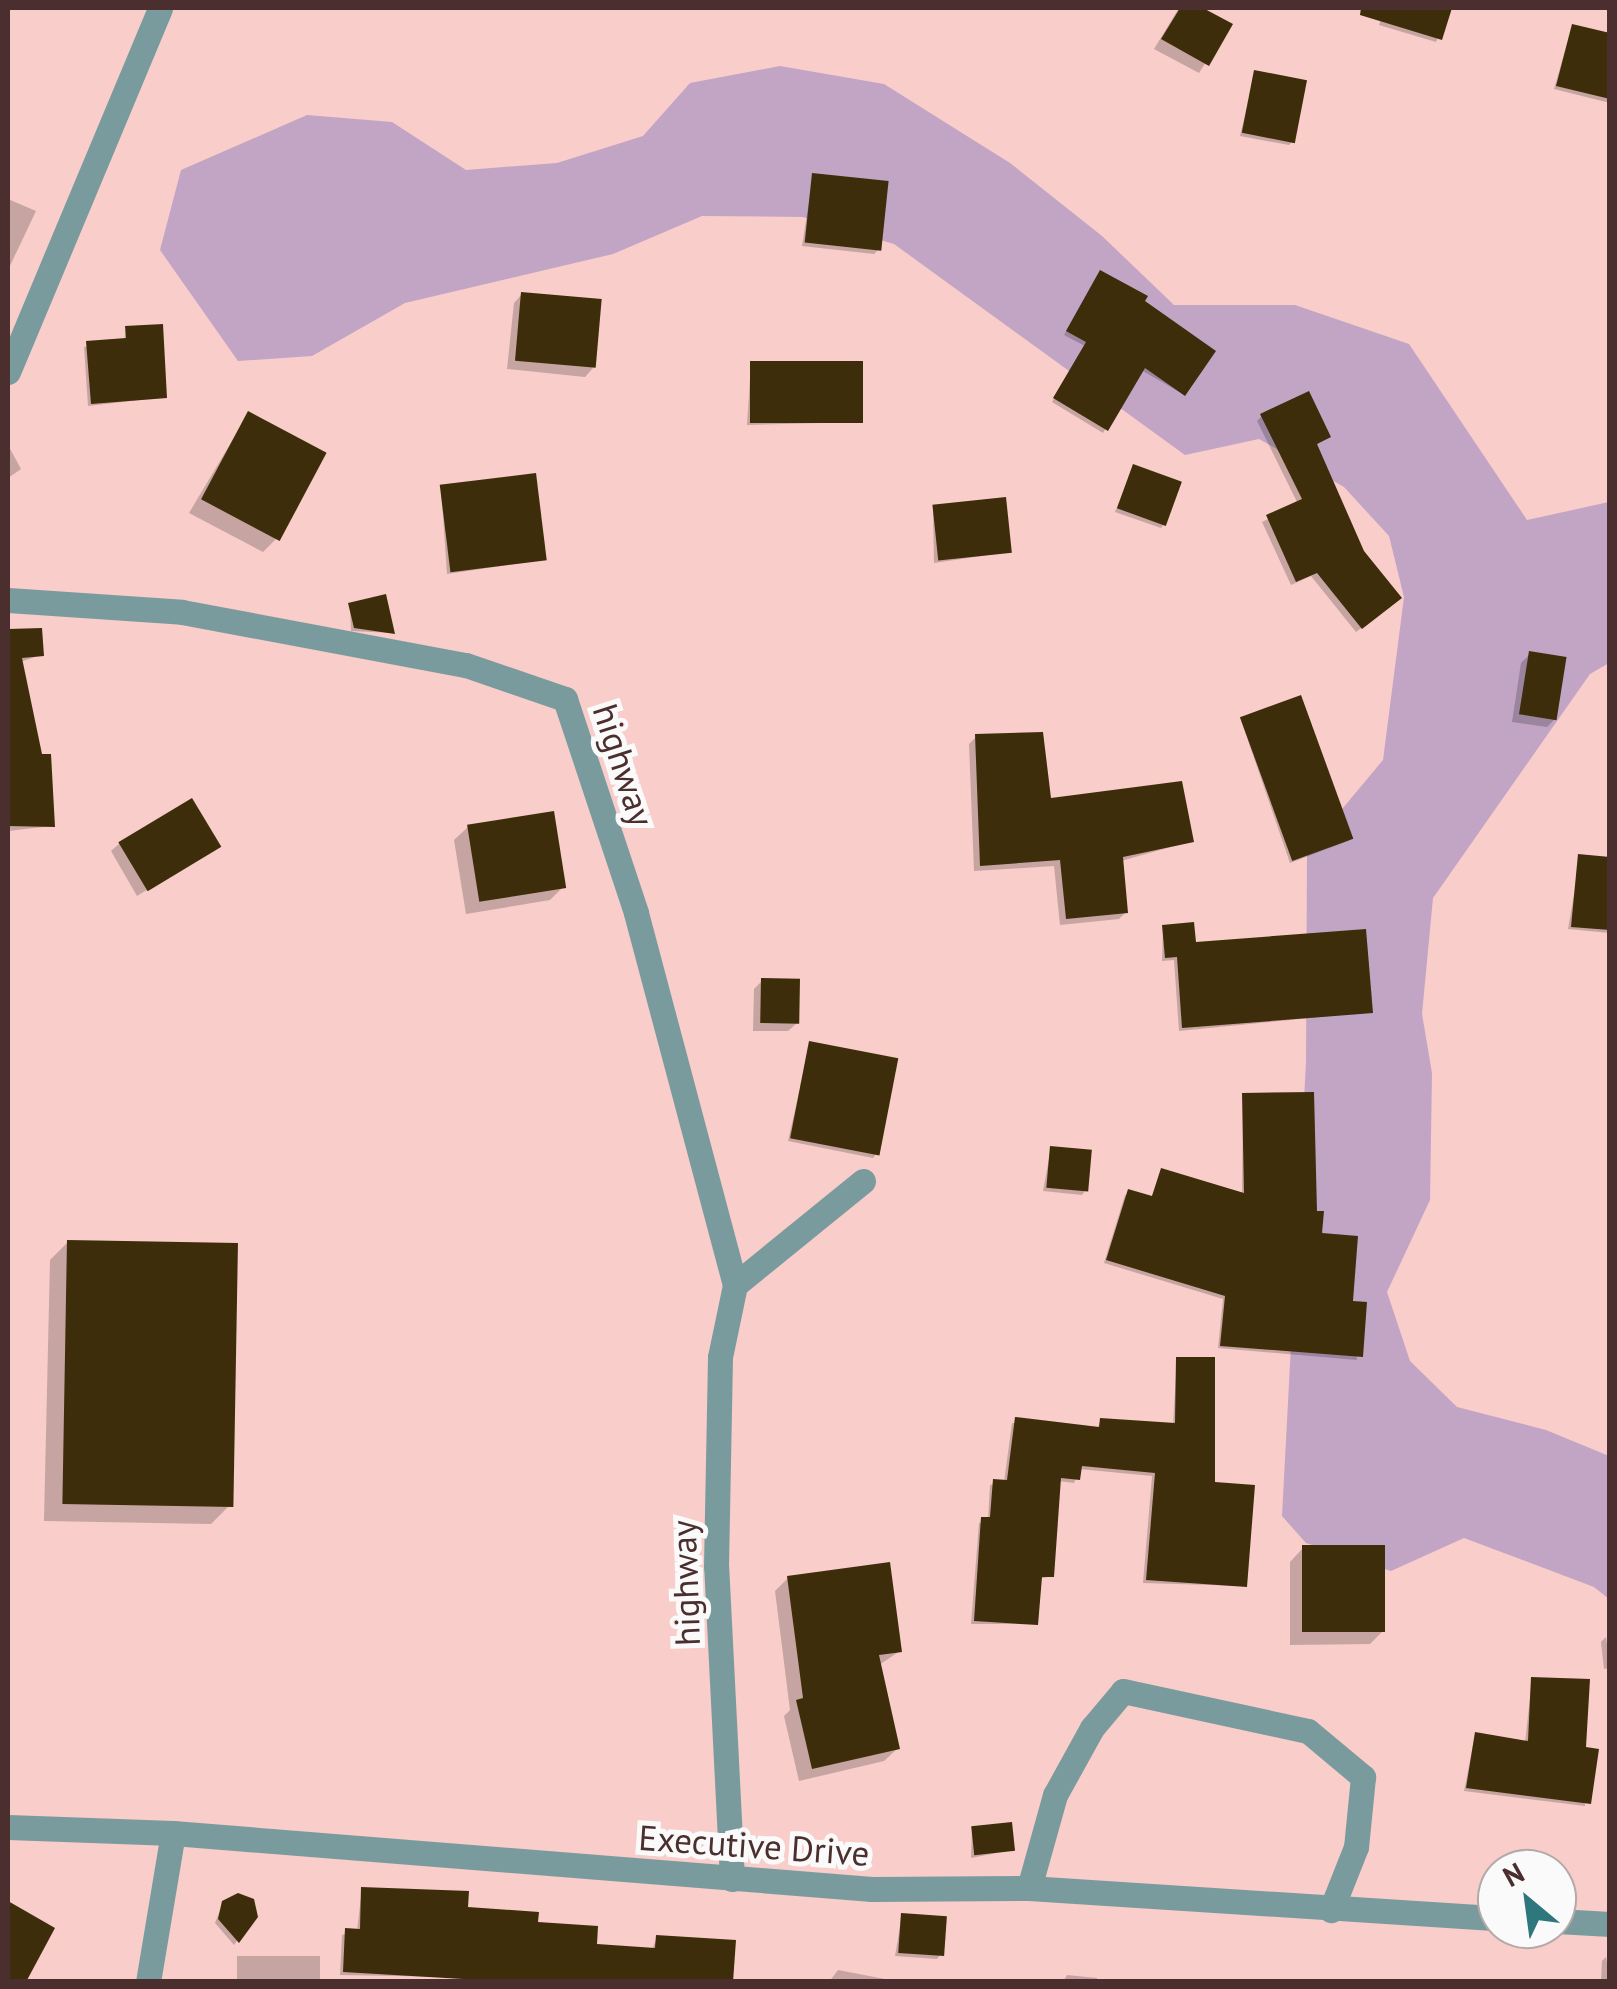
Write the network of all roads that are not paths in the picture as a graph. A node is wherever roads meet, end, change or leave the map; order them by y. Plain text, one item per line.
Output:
1 (160, 8) edge
2 (8, 372) edge
3 (8, 600) edge
4 (863, 1180) dead end
5 (736, 1285) junction
6 (8, 1828) edge
7 (173, 1833) junction
8 (732, 1879) junction
9 (1029, 1888) junction
10 (1330, 1910) junction
11 (1477, 1917) edge
12 (1577, 1922) edge
13 (1610, 1924) edge
14 (148, 1982) edge

1 - 2 street
3 - 5 street, highway
4 - 5 street
5 - 8 street, highway
6 - 7 street, Executive Drive
7 - 8 street, Executive Drive
7 - 14 street
8 - 9 street, Executive Drive
9 - 10 street, Executive Drive
9 - 10 street
10 - 11 street, Executive Drive
12 - 13 street

